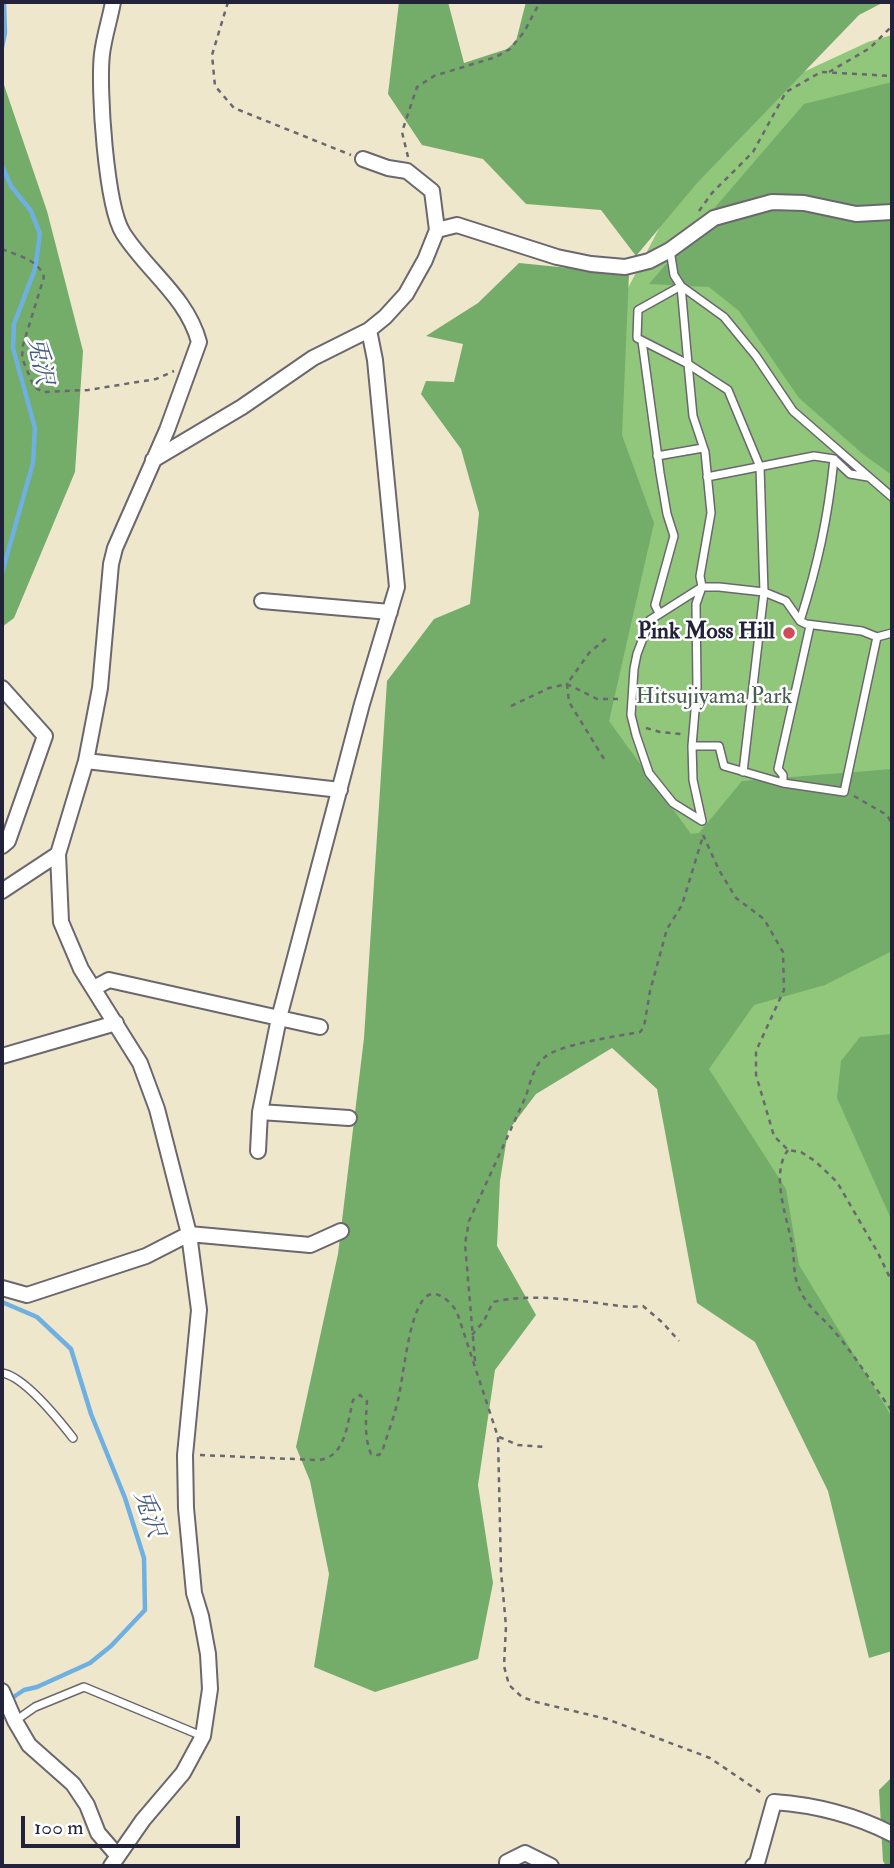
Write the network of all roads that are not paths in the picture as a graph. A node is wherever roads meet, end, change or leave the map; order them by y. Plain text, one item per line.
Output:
1 (113, 2) edge
2 (363, 159) road end
3 (892, 212) edge
4 (437, 230) junction
5 (670, 250) junction
6 (681, 286) junction
7 (369, 330) junction
8 (642, 341) junction
9 (688, 364) junction
10 (704, 448) junction
11 (657, 456) junction
12 (834, 459) junction
13 (153, 460) junction
14 (760, 467) junction
15 (707, 477) junction
16 (868, 477) junction
17 (892, 497) edge
18 (702, 587) junction
19 (764, 592) junction
20 (262, 601) dead end
21 (390, 611) junction
22 (659, 613) junction
23 (800, 621) junction
24 (810, 626) junction
25 (892, 633) edge
26 (877, 637) junction
27 (2, 688) edge
28 (692, 746) junction
29 (86, 761) junction
30 (743, 772) junction
31 (783, 783) junction
32 (340, 790) junction
33 (2, 846) edge
34 (58, 854) junction
35 (3, 888) edge
36 (94, 988) junction
37 (279, 1018) junction
38 (116, 1023) junction
39 (320, 1027) dead end
40 (2, 1056) edge
41 (260, 1112) junction
42 (349, 1118) dead end
43 (258, 1151) dead end
44 (341, 1231) dead end
45 (189, 1234) junction
46 (2, 1288) edge
47 (2, 1373) edge
48 (73, 1437) dead end
49 (2, 1692) edge
50 (13, 1716) junction
51 (203, 1736) junction
52 (892, 1833) edge
53 (114, 1861) edge
54 (755, 1865) edge
55 (507, 1866) edge
56 (551, 1866) edge

1 - 13 street
2 - 4 street
3 - 5 street
4 - 5 street
4 - 7 street
5 - 6 lane
6 - 8 lane
6 - 9 lane
6 - 16 lane
7 - 13 street
7 - 21 street
8 - 9 lane
8 - 11 lane
9 - 10 lane
9 - 14 lane
10 - 11 lane
10 - 15 lane
11 - 22 lane
12 - 14 lane
12 - 16 lane
12 - 23 lane
13 - 29 street
14 - 15 lane
14 - 19 lane
15 - 18 lane
16 - 17 lane
18 - 19 lane
18 - 22 lane
18 - 28 lane
19 - 23 lane
19 - 30 lane
20 - 21 street
21 - 32 street
22 - 28 lane
23 - 24 lane
24 - 26 lane
24 - 31 lane
25 - 26 lane
26 - 31 lane
27 - 33 street
28 - 30 lane
29 - 32 street
29 - 34 street
30 - 31 lane
32 - 37 street
34 - 35 street
34 - 36 street
36 - 37 street
36 - 38 street
37 - 39 street
37 - 41 street
38 - 40 street
38 - 45 street
41 - 42 street
41 - 43 street
44 - 45 street
45 - 46 street
45 - 51 street
47 - 48 lane
49 - 50 street
50 - 51 lane
50 - 53 street
51 - 53 street
52 - 54 street
55 - 56 street

